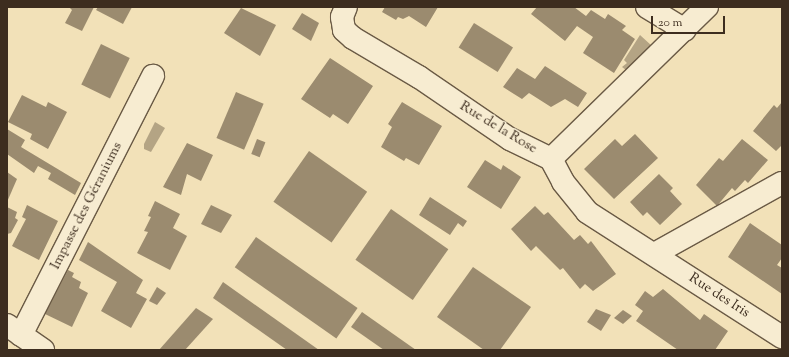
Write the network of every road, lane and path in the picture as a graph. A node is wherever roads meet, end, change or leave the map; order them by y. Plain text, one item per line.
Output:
1 (346, 7) edge
2 (646, 7) edge
3 (707, 7) edge
4 (685, 30) junction
5 (153, 76) dead end
6 (551, 159) junction
7 (782, 183) edge
8 (656, 254) junction
9 (14, 330) edge
10 (782, 337) edge
11 (43, 350) edge

1 - 6 street, Rue de la Rose
2 - 4 street
3 - 4 street, Rue de la Rose
4 - 6 street, Rue de la Rose
5 - 9 street, Impasse des Géraniums
6 - 8 street, Rue des Iris
7 - 8 street
8 - 10 street, Rue des Iris
9 - 11 street

